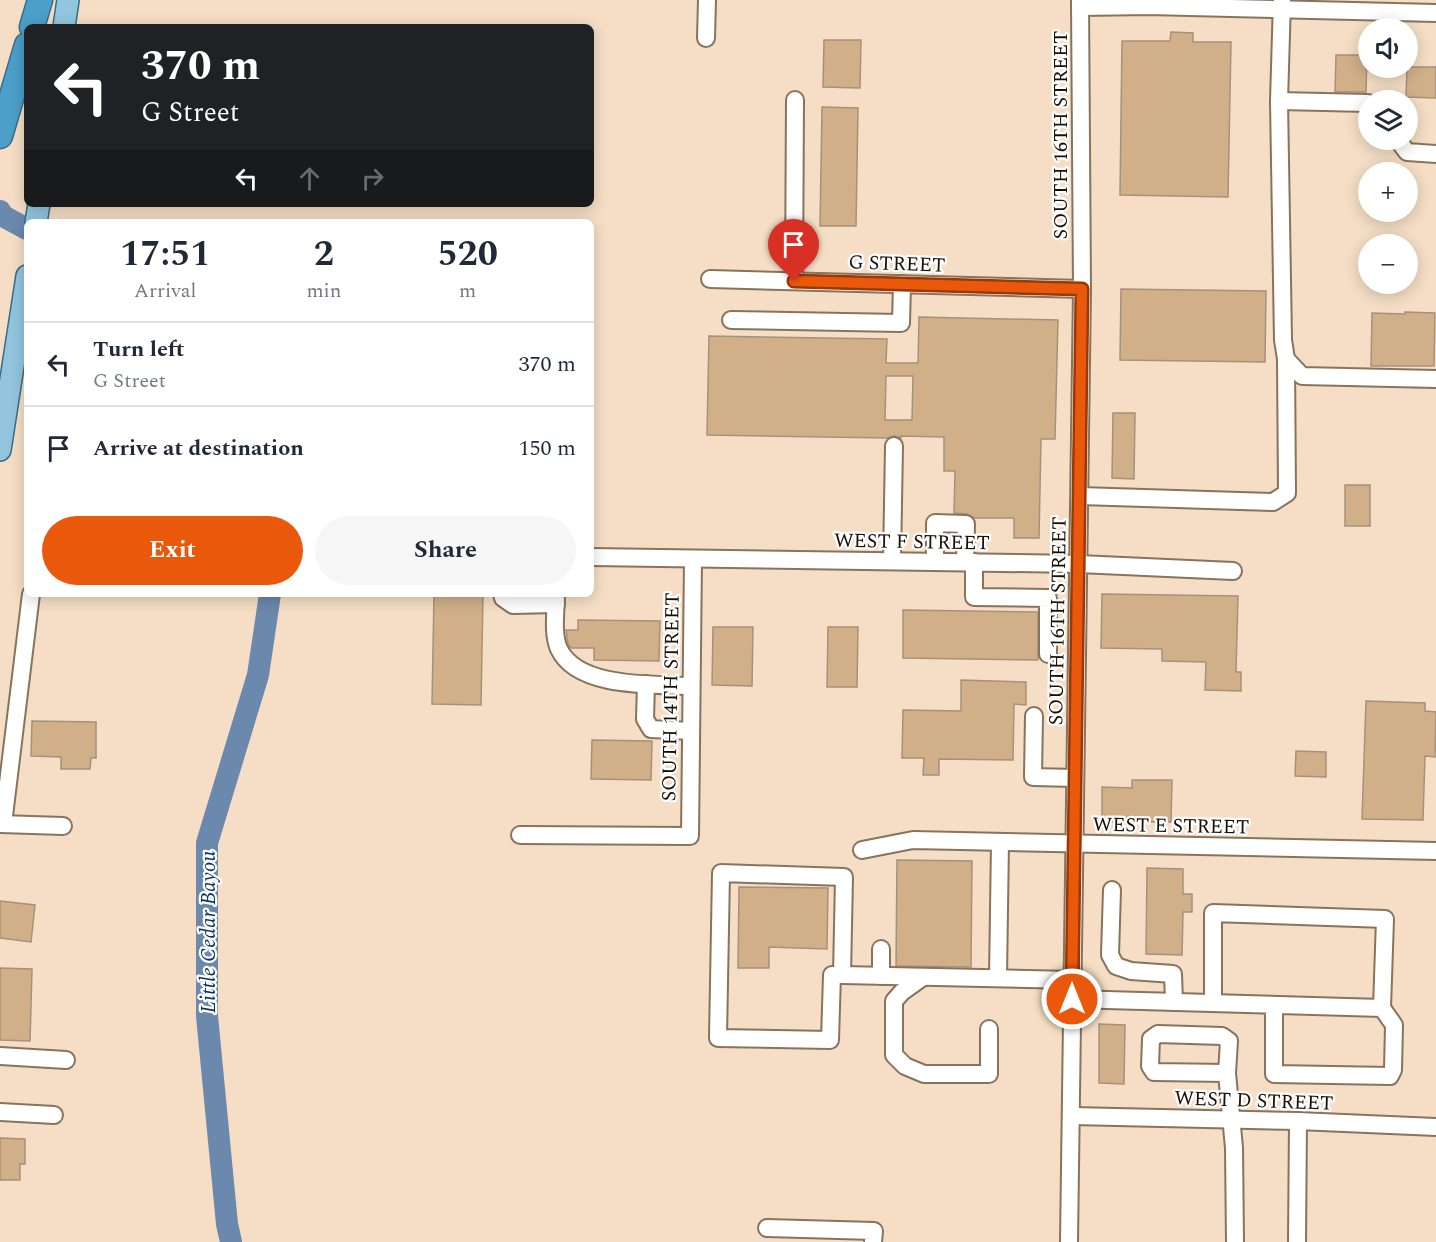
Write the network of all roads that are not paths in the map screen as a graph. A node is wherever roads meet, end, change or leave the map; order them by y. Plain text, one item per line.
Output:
1 (40, 0) edge
2 (68, 0) edge
3 (707, 0) edge
4 (1149, 3) edge
5 (1080, 4) edge
6 (1282, 5) edge
7 (1436, 13) edge
8 (33, 24) edge
9 (64, 24) edge
10 (706, 38) dead end
11 (24, 55) edge
12 (795, 99) dead end
13 (1279, 101) junction
14 (1358, 103) edge
15 (2, 129) edge
16 (1406, 150) edge
17 (1436, 154) edge
18 (710, 279) dead end
19 (794, 281) junction
20 (902, 284) junction
21 (1082, 289) junction
22 (24, 293) edge
23 (731, 320) dead end
24 (1286, 359) junction
25 (1436, 379) edge
26 (894, 446) dead end
27 (0, 450) edge
28 (1080, 496) junction
29 (594, 557) edge
30 (693, 559) junction
31 (892, 561) junction
32 (935, 562) junction
33 (969, 562) junction
34 (1079, 564) junction
35 (1233, 571) dead end
36 (31, 597) edge
37 (503, 597) edge
38 (556, 599) edge
39 (1048, 622) junction
40 (1078, 623) junction
41 (1048, 654) dead end
42 (646, 684) junction
43 (691, 686) junction
44 (1034, 716) dead end
45 (691, 731) junction
46 (1075, 778) junction
47 (2, 824) edge
48 (63, 826) dead end
49 (520, 835) dead end
50 (1000, 842) junction
51 (1073, 843) junction
52 (862, 850) dead end
53 (1432, 851) edge
54 (1112, 890) dead end
55 (882, 949) dead end
56 (842, 975) junction
57 (881, 976) junction
58 (922, 977) junction
59 (998, 978) junction
60 (1072, 980) junction
61 (1072, 999) junction
62 (1174, 1002) junction
63 (1213, 1003) junction
64 (1274, 1005) junction
65 (1382, 1008) junction
66 (989, 1029) dead end
67 (0, 1056) edge
68 (66, 1060) dead end
69 (1227, 1073) junction
70 (0, 1112) edge
71 (54, 1115) dead end
72 (1072, 1116) junction
73 (1232, 1120) junction
74 (1298, 1121) junction
75 (1436, 1127) edge
76 (767, 1228) dead end
77 (874, 1236) edge
78 (1070, 1242) edge
79 (1235, 1242) edge
80 (1297, 1242) edge

1 - 8 highway
2 - 9 main road
3 - 10 street
4 - 5 street
4 - 6 street
5 - 21 street, SOUTH 16TH STREET
6 - 7 street
6 - 13 street
11 - 15 highway
12 - 19 street
13 - 14 street
13 - 24 street
16 - 17 street
18 - 19 street, G STREET
19 - 20 street, G STREET
20 - 21 street, G STREET
20 - 23 street
21 - 28 street, SOUTH 16TH STREET
22 - 27 main road
24 - 25 street
24 - 28 street
26 - 31 street
28 - 34 street, SOUTH 16TH STREET
29 - 30 street, WEST F STREET
30 - 31 street, WEST F STREET
30 - 43 street, SOUTH 14TH STREET
31 - 32 street, WEST F STREET
32 - 33 street, WEST F STREET
32 - 33 street
33 - 34 street, WEST F STREET
33 - 39 street
34 - 35 street, WEST F STREET
34 - 40 street, SOUTH 16TH STREET
36 - 47 street
37 - 38 street
38 - 42 street
39 - 40 street
39 - 41 street
40 - 46 street, SOUTH 16TH STREET
42 - 43 street
42 - 45 street
43 - 45 street, SOUTH 14TH STREET
44 - 46 street
45 - 49 street, SOUTH 14TH STREET
46 - 51 street, SOUTH 16TH STREET
47 - 48 street
50 - 51 street, WEST E STREET
50 - 52 street, WEST E STREET
50 - 59 street
51 - 53 street, WEST E STREET
51 - 60 street, SOUTH 16TH STREET
54 - 62 street
55 - 57 street
56 - 56 street
56 - 57 street
57 - 58 street
58 - 59 street
58 - 66 street
59 - 60 street
60 - 61 street, SOUTH 16TH STREET
61 - 62 street
61 - 72 street, SOUTH 16TH STREET
62 - 63 street
63 - 64 street
63 - 65 street
64 - 65 street
64 - 65 street
67 - 68 street
69 - 69 street
69 - 73 street
70 - 71 street
72 - 73 street, WEST D STREET
72 - 78 street, SOUTH 16TH STREET
73 - 74 street, WEST D STREET
73 - 79 street
74 - 75 street, WEST D STREET
74 - 80 street
76 - 77 street

